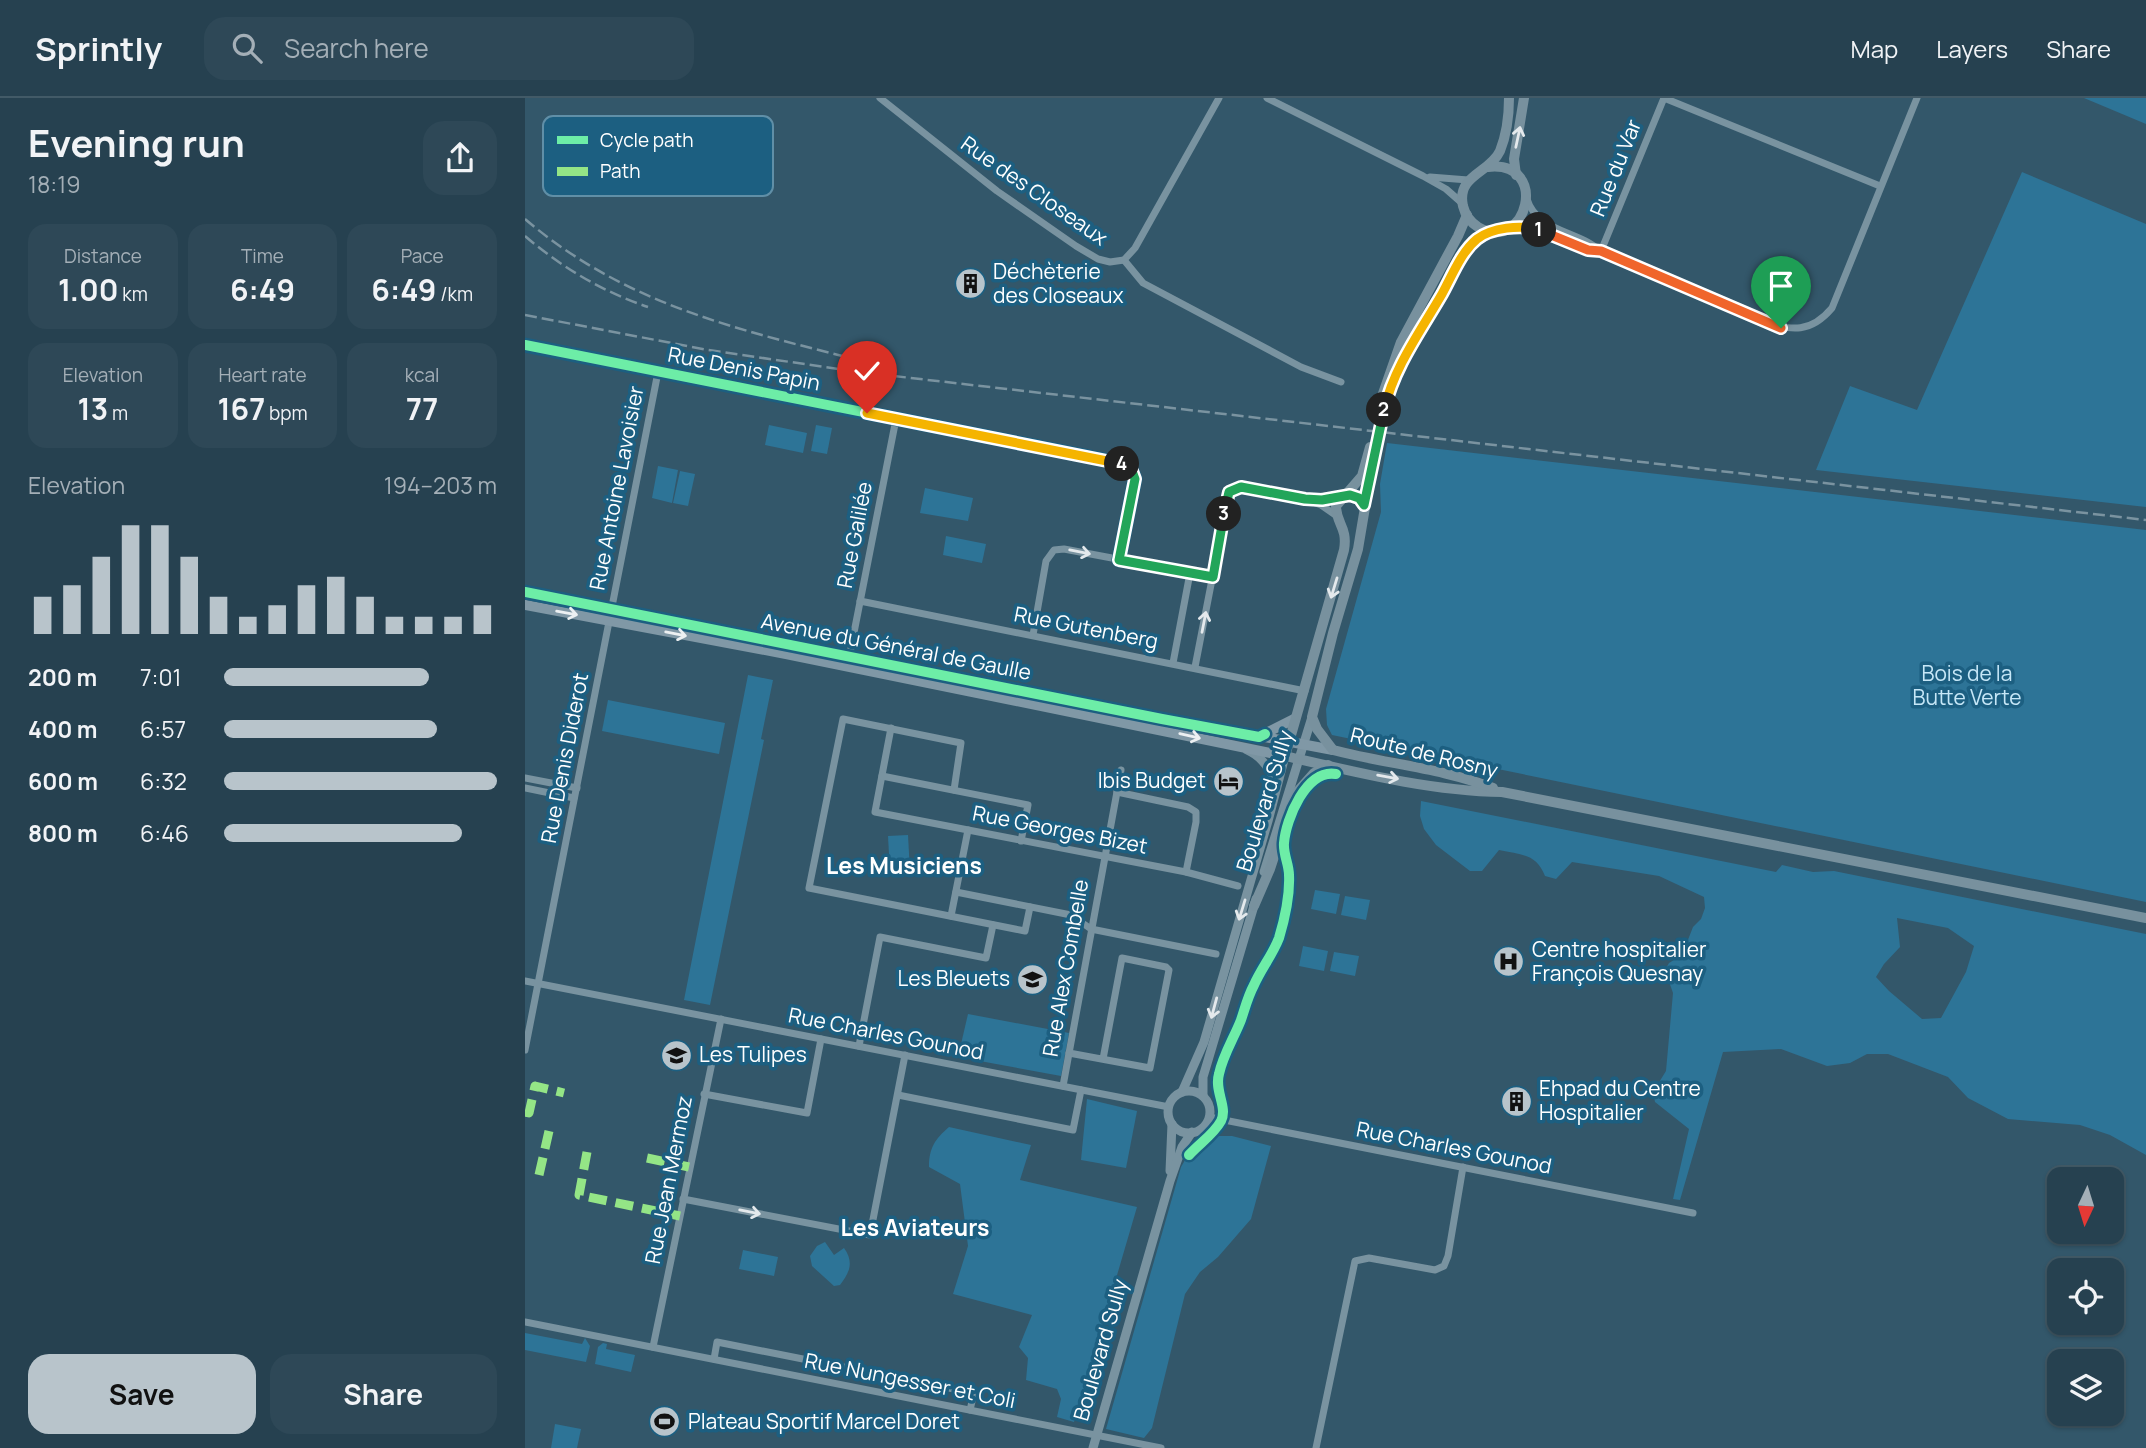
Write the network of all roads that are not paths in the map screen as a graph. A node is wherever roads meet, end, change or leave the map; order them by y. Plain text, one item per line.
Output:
1 (880, 98) edge
2 (1219, 98) edge
3 (1267, 98) edge
4 (1509, 98) edge
5 (1524, 98) edge
6 (1664, 98) edge
7 (1917, 98) edge
8 (1488, 167) junction
9 (1516, 175) junction
10 (1423, 176) junction
11 (1468, 180) junction
12 (1880, 186) junction
13 (1527, 199) junction
14 (1462, 203) junction
15 (1467, 215) junction
16 (1510, 228) junction
17 (1489, 231) junction
18 (1601, 251) junction
19 (1124, 260) junction
20 (525, 345) edge
21 (658, 372) junction
22 (1341, 382) dead end
23 (1381, 407) junction
24 (896, 419) junction
25 (1373, 447) junction
26 (1344, 497) junction
27 (1305, 499) junction
28 (1364, 511) junction
29 (1339, 519) junction
30 (1119, 560) junction
31 (1190, 573) junction
32 (1213, 577) junction
33 (525, 593) edge
34 (860, 601) junction
35 (525, 605) edge
36 (610, 615) junction
37 (1033, 635) junction
38 (849, 658) junction
39 (1173, 663) junction
40 (1195, 667) junction
41 (1305, 691) junction
42 (1313, 717) junction
43 (1294, 719) junction
44 (891, 729) junction
45 (1259, 737) junction
46 (1288, 742) junction
47 (1303, 745) junction
48 (1243, 748) junction
49 (1333, 750) junction
50 (1285, 756) junction
51 (1300, 759) junction
52 (1328, 765) junction
53 (1121, 770) dead end
54 (882, 776) junction
55 (525, 778) edge
56 (1277, 784) junction
57 (525, 788) edge
58 (576, 788) junction
59 (954, 790) junction
60 (1117, 792) junction
61 (1502, 792) junction
62 (575, 798) junction
63 (968, 830) junction
64 (1021, 841) junction
65 (1105, 857) junction
66 (1186, 872) junction
67 (1238, 886) dead end
68 (956, 892) junction
69 (1030, 906) junction
70 (1254, 906) junction
71 (951, 916) junction
72 (2146, 920) edge
73 (993, 925) junction
74 (1091, 929) junction
75 (1216, 954) dead end
76 (525, 981) edge
77 (538, 983) junction
78 (721, 1019) junction
79 (821, 1039) junction
80 (859, 1046) junction
81 (525, 1051) edge
82 (1069, 1053) junction
83 (905, 1055) junction
84 (1103, 1059) junction
85 (1063, 1086) junction
86 (1081, 1090) junction
87 (1182, 1092) junction
88 (704, 1094) junction
89 (898, 1095) junction
90 (1203, 1096) junction
91 (1169, 1107) junction
92 (1209, 1117) junction
93 (1172, 1124) junction
94 (1192, 1132) junction
95 (1463, 1167) junction
96 (1170, 1181) junction
97 (683, 1199) junction
98 (1692, 1213) dead end
99 (525, 1322) edge
100 (653, 1348) junction
101 (714, 1360) junction
102 (970, 1410) junction
103 (1097, 1435) junction
104 (1093, 1448) edge
105 (1161, 1448) edge
106 (1317, 1448) edge

1 - 19 street, Rue des Closeaux
2 - 19 street, Rue des Closeaux
3 - 10 street
4 - 8 main road
9 -> 5 main road
6 - 12 street
6 - 18 street, Rue du Var
7 - 12 street
8 - 9 main road
8 - 11 main road
9 - 13 main road
10 - 11 street
10 - 14 street
11 - 14 main road
12 - 18 street
13 - 16 main road
13 - 18 street
14 - 15 main road
15 - 17 main road
15 - 23 main road
16 - 17 main road
16 - 18 street
17 - 23 main road
19 - 22 street
20 - 21 street, Rue Denis Papin
21 - 24 street, Rue Denis Papin
21 - 36 street, Rue Antoine Lavoisier
23 - 25 main road
24 - 30 street, Rue Denis Papin
24 - 34 street, Rue Galilée
25 - 26 main road
25 - 28 main road, Boulevard Sully
26 - 27 street
26 - 28 main road
26 - 29 main road
27 - 29 street
27 - 32 street
28 - 29 main road
28 - 42 main road, Boulevard Sully
29 -> 41 main road, Boulevard Sully
30 - 31 street
37 -> 30 street
31 - 32 street
31 - 39 street
40 -> 32 street
33 - 36 main road, Avenue du Général de Gaulle
34 - 37 street, Rue Gutenberg
34 - 38 street, Rue Galilée
35 -> 36 main road, Avenue du Général de Gaulle
36 - 38 main road, Avenue du Général de Gaulle
36 -> 48 main road, Avenue du Général de Gaulle
36 - 58 street, Rue Denis Diderot
37 - 39 street, Rue Gutenberg
38 - 45 main road, Avenue du Général de Gaulle
39 - 40 street, Rue Gutenberg
40 - 41 street, Rue Gutenberg
41 - 43 main road, Boulevard Sully
42 - 47 street, Boulevard Sully
42 - 49 main road
43 - 45 main road
43 - 46 main road, Boulevard Sully
44 - 54 street
44 - 59 street
44 - 71 street
45 - 46 main road, Avenue du Général de Gaulle
46 - 47 main road, Route de Rosny
46 - 50 main road, Boulevard Sully
47 - 49 main road, Route de Rosny
47 - 51 street, Boulevard Sully
48 - 50 main road, Avenue du Général de Gaulle
48 - 56 street
49 - 61 main road, Route de Rosny
50 - 51 main road, Route de Rosny
50 - 56 street, Boulevard Sully
51 - 52 main road, Route de Rosny
51 - 70 street, Boulevard Sully
52 -> 61 main road, Route de Rosny
52 - 70 main road
53 - 60 street, Rue Alex Combelle
54 - 59 street
54 - 63 street, Rue Georges Bizet
55 - 58 street
56 -> 87 street, Boulevard Sully
57 - 62 street
58 - 62 street, Rue Denis Diderot
59 - 64 street
60 - 65 street, Rue Alex Combelle
60 - 66 street
61 - 72 main road
62 - 77 street, Rue Denis Diderot
63 - 64 street, Rue Georges Bizet
63 - 68 street
64 - 65 street, Rue Georges Bizet
65 - 66 street, Rue Georges Bizet
65 - 74 street, Rue Alex Combelle
66 - 67 street, Rue Georges Bizet
68 - 69 street
68 - 71 street
69 - 73 street
69 - 74 street
70 - 90 street, Boulevard Sully
71 - 73 street
73 - 80 street
74 - 75 street
74 - 82 street, Rue Alex Combelle
76 - 77 street, Rue Charles Gounod
77 - 78 street, Rue Charles Gounod
77 - 81 street, Rue Denis Diderot
78 - 79 street, Rue Charles Gounod
78 - 88 street, Rue Jean Mermoz
79 - 80 street, Rue Charles Gounod
79 - 88 street
80 - 83 street, Rue Charles Gounod
82 - 84 street
82 - 85 street, Rue Alex Combelle
83 - 85 street, Rue Charles Gounod
83 - 89 street
84 - 84 street
85 - 86 street, Rue Charles Gounod
86 - 89 street
86 - 91 street, Rue Charles Gounod
87 - 90 street
87 - 91 street
88 - 97 street, Rue Jean Mermoz
97 -> 89 street
90 - 92 street
91 - 93 street
92 - 94 street
92 - 95 street, Rue Charles Gounod
93 - 94 street
93 - 96 street
94 - 96 street
95 - 98 street, Rue Charles Gounod
95 - 106 street
96 - 103 street, Boulevard Sully
97 - 100 street, Rue Jean Mermoz
99 - 100 street, Rue Nungesser et Coli
100 - 101 street, Rue Nungesser et Coli
101 - 102 street, Rue Nungesser et Coli
101 - 102 street
102 - 103 street, Rue Nungesser et Coli
103 - 104 street, Boulevard Sully
103 - 105 street, Rue Nungesser et Coli

